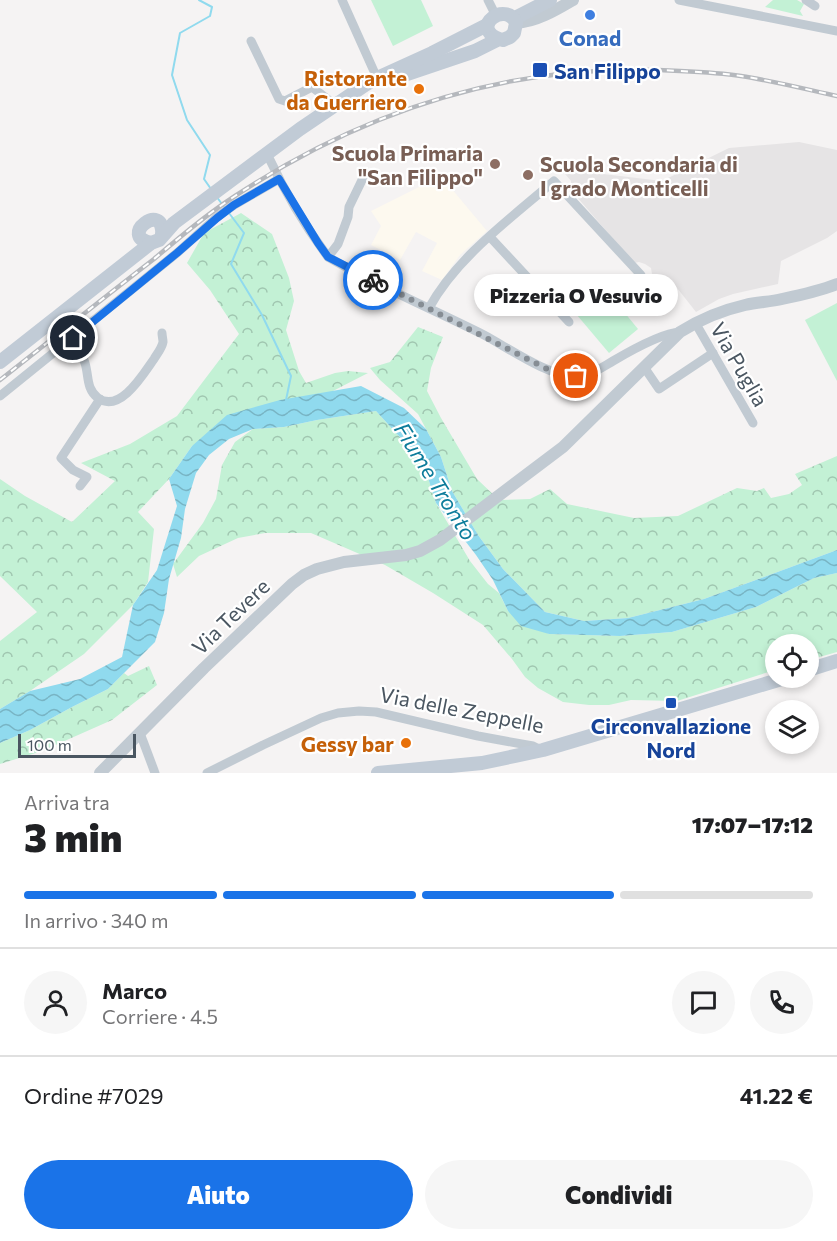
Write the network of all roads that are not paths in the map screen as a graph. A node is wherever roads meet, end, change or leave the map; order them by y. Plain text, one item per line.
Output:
1 (342, 0) edge
2 (529, 0) edge
3 (573, 0) edge
4 (679, 0) edge
5 (807, 0) edge
6 (553, 5) edge
7 (815, 6) dead end
8 (503, 17) edge
9 (837, 31) edge
10 (251, 41) dead end
11 (376, 78) junction
12 (334, 105) junction
13 (262, 160) junction
14 (364, 176) dead end
15 (279, 179) junction
16 (490, 237) junction
17 (328, 257) junction
18 (641, 275) dead end
19 (837, 284) edge
20 (429, 308) junction
21 (569, 322) dead end
22 (696, 324) junction
23 (680, 332) junction
24 (162, 333) dead end
25 (73, 338) junction
26 (635, 349) junction
27 (714, 353) junction
28 (0, 362) edge
29 (646, 365) junction
30 (0, 396) edge
31 (100, 399) junction
32 (753, 423) dead end
33 (80, 486) dead end
34 (837, 661) edge
35 (819, 667) edge
36 (765, 684) edge
37 (140, 733) junction
38 (543, 750) junction
39 (100, 773) edge
40 (155, 773) edge
41 (207, 773) edge
42 (378, 773) edge

1 - 11 street
2 - 8 main road
3 - 6 street
4 - 9 street
5 - 7 street
6 - 8 main road
8 - 11 main road
8 - 13 main road
10 - 12 street
11 - 12 main road
12 - 13 main road
13 - 15 street
13 - 28 main road
14 - 17 street
15 - 17 street
15 - 25 street
16 - 18 street
16 - 20 street
16 - 21 street
17 - 20 street
19 - 22 street, Via Tevere
20 - 26 street
22 - 23 street, Via Tevere
22 - 27 street, Via Puglia
23 - 26 street
23 - 29 street, Via Tevere
24 - 31 street
25 - 30 street
25 - 31 street
26 - 29 street
27 - 29 street
27 - 32 street, Via Puglia
29 - 37 street, Via Tevere
31 - 33 street
34 - 35 main road
36 - 38 main road, Via delle Zeppelle
37 - 39 street, Via Tevere
37 - 40 street
38 - 41 street, Via delle Zeppelle
38 - 42 main road

